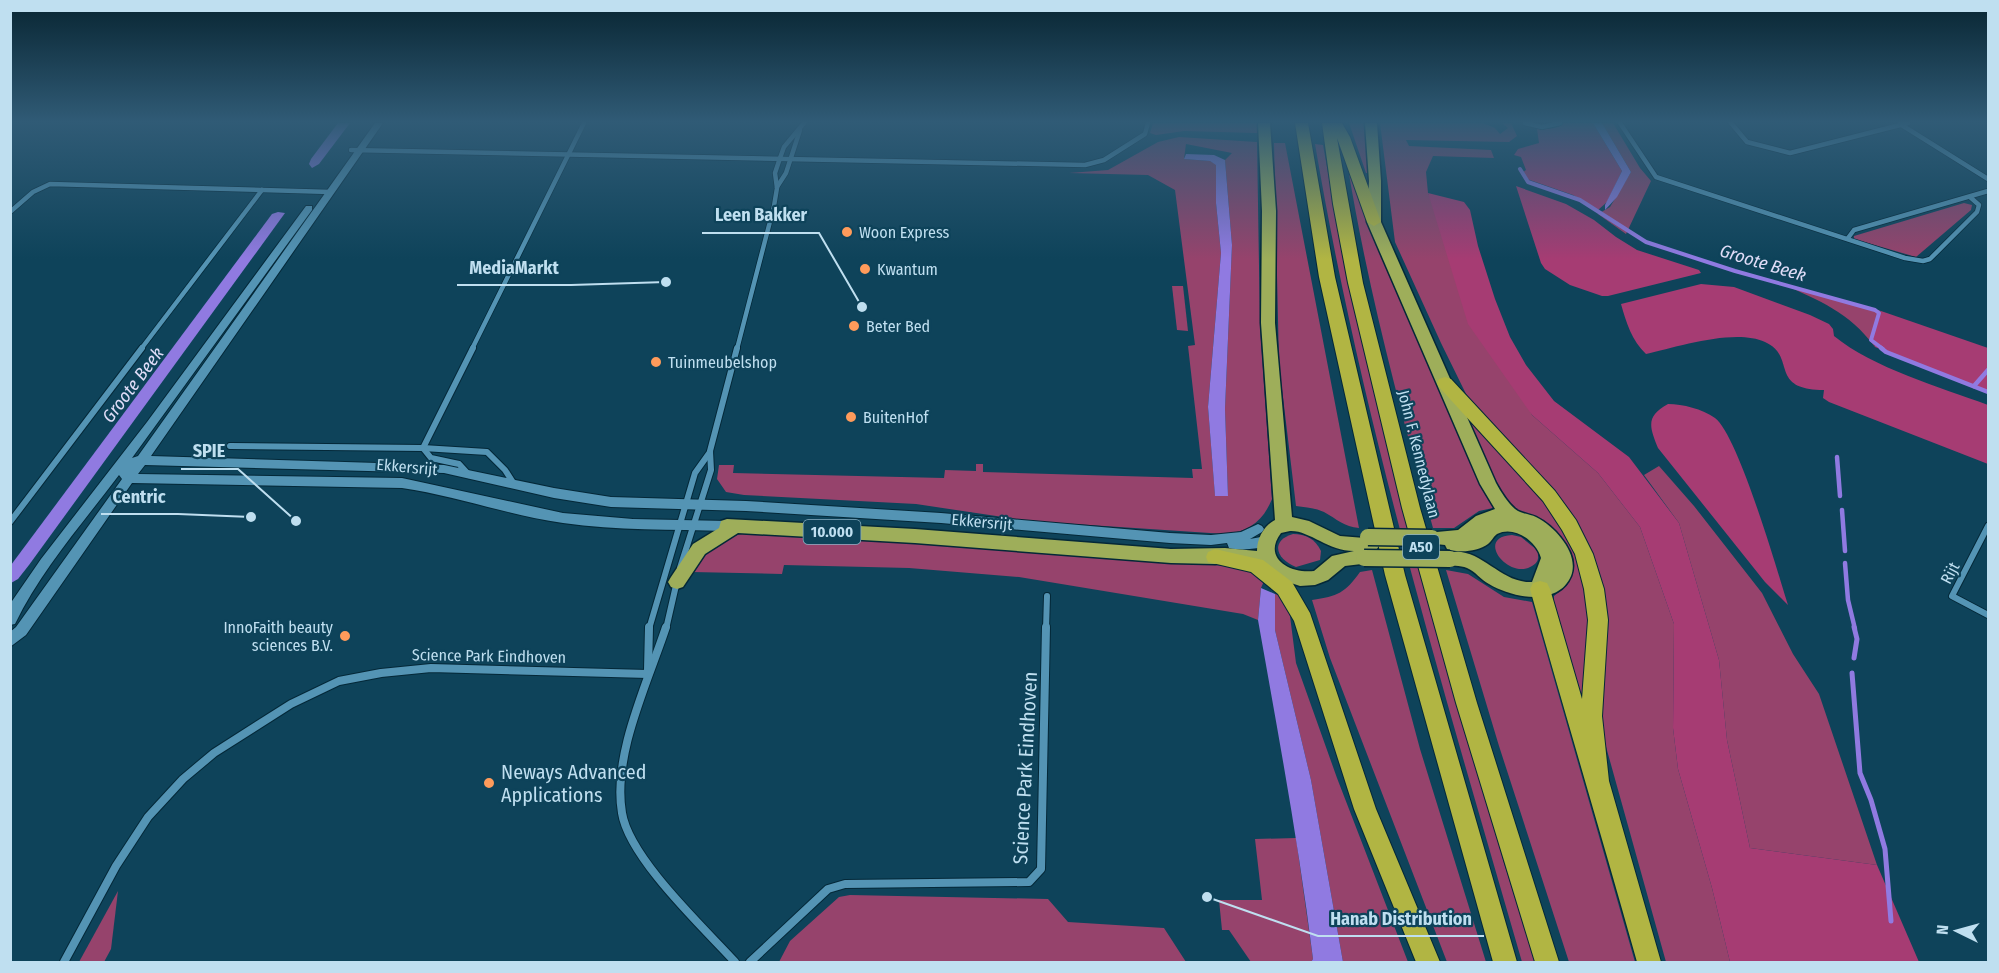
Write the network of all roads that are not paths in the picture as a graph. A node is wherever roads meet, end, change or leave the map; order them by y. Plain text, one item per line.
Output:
1 (343, 168) edge
2 (559, 168) edge
3 (777, 168) edge
4 (787, 168) edge
5 (1267, 168) edge
6 (1309, 168) edge
7 (1334, 168) edge
8 (1354, 168) edge
9 (1374, 168) edge
10 (1648, 168) edge
11 (1972, 168) edge
12 (1989, 179) edge
13 (777, 188) junction
14 (262, 190) junction
15 (326, 191) junction
16 (1989, 191) edge
17 (1971, 197) junction
18 (10, 212) edge
19 (1374, 222) junction
20 (1848, 238) junction
21 (1445, 383) junction
22 (230, 446) dead end
23 (423, 448) junction
24 (710, 451) junction
25 (140, 460) junction
26 (123, 472) junction
27 (470, 475) junction
28 (514, 484) junction
29 (692, 505) junction
30 (1511, 516) junction
31 (1284, 521) junction
32 (10, 522) edge
33 (686, 525) junction
34 (730, 526) junction
35 (1989, 526) edge
36 (1262, 535) junction
37 (1361, 547) junction
38 (1447, 547) junction
39 (1213, 549) junction
40 (1269, 559) junction
41 (1292, 577) junction
42 (677, 582) junction
43 (1540, 589) junction
44 (1047, 596) dead end
45 (37, 608) junction
46 (12, 612) edge
47 (1989, 615) edge
48 (1303, 619) junction
49 (10, 641) edge
50 (648, 674) junction
51 (1598, 781) junction
52 (64, 963) edge
53 (735, 963) edge
54 (750, 963) edge
55 (1428, 963) edge
56 (1505, 963) edge
57 (1547, 963) edge
58 (1649, 963) edge

1 - 15 main road
2 - 23 street, Ekkersrijt
3 - 13 street
4 - 13 street
5 - 31 highway
6 - 56 highway, A50
7 - 57 highway, John F. Kennedylaan / A50
8 - 19 highway
9 - 19 highway
10 - 20 street
11 - 12 street
13 - 24 street
14 - 15 street
14 - 18 street
14 - 32 street
15 - 25 main road
15 - 26 main road
16 - 17 street
17 - 20 street
17 - 20 street
19 - 21 highway
21 - 30 highway
21 - 51 highway
22 - 23 street, Ekkersrijt
23 - 27 street, Ekkersrijt
23 - 28 street, Ekkersrijt
24 - 29 street
24 - 29 street
25 - 26 main road, Ekkersrijt / 10.000
25 - 27 main road, Ekkersrijt / 10.000
26 - 33 main road, Ekkersrijt / 10.000
26 - 45 main road
26 - 46 main road
27 - 28 main road, Ekkersrijt / 10.000
28 - 29 main road, Ekkersrijt / 10.000
29 - 33 street
29 - 33 street
29 - 39 main road, Ekkersrijt / 10.000
30 - 38 highway
30 - 43 highway
31 - 36 highway
31 - 37 highway
33 - 34 main road, Ekkersrijt / 10.000
33 - 42 street
33 - 50 street
34 - 39 highway, Ekkersrijt / 10.000
34 - 42 highway
35 - 47 street, Rijt
36 - 39 main road, Ekkersrijt / 10.000
36 - 40 highway
37 - 38 highway, bridge
37 - 41 highway
38 - 43 highway
38 - 43 highway
39 - 40 highway, Ekkersrijt / 10.000
39 - 48 highway
40 - 41 highway
41 - 48 highway
42 - 50 street
43 - 51 highway
44 - 54 street, Science Park Eindhoven
45 - 46 street
45 - 49 main road
48 - 55 highway
50 - 52 street, Science Park Eindhoven
50 - 53 street
51 - 58 highway

